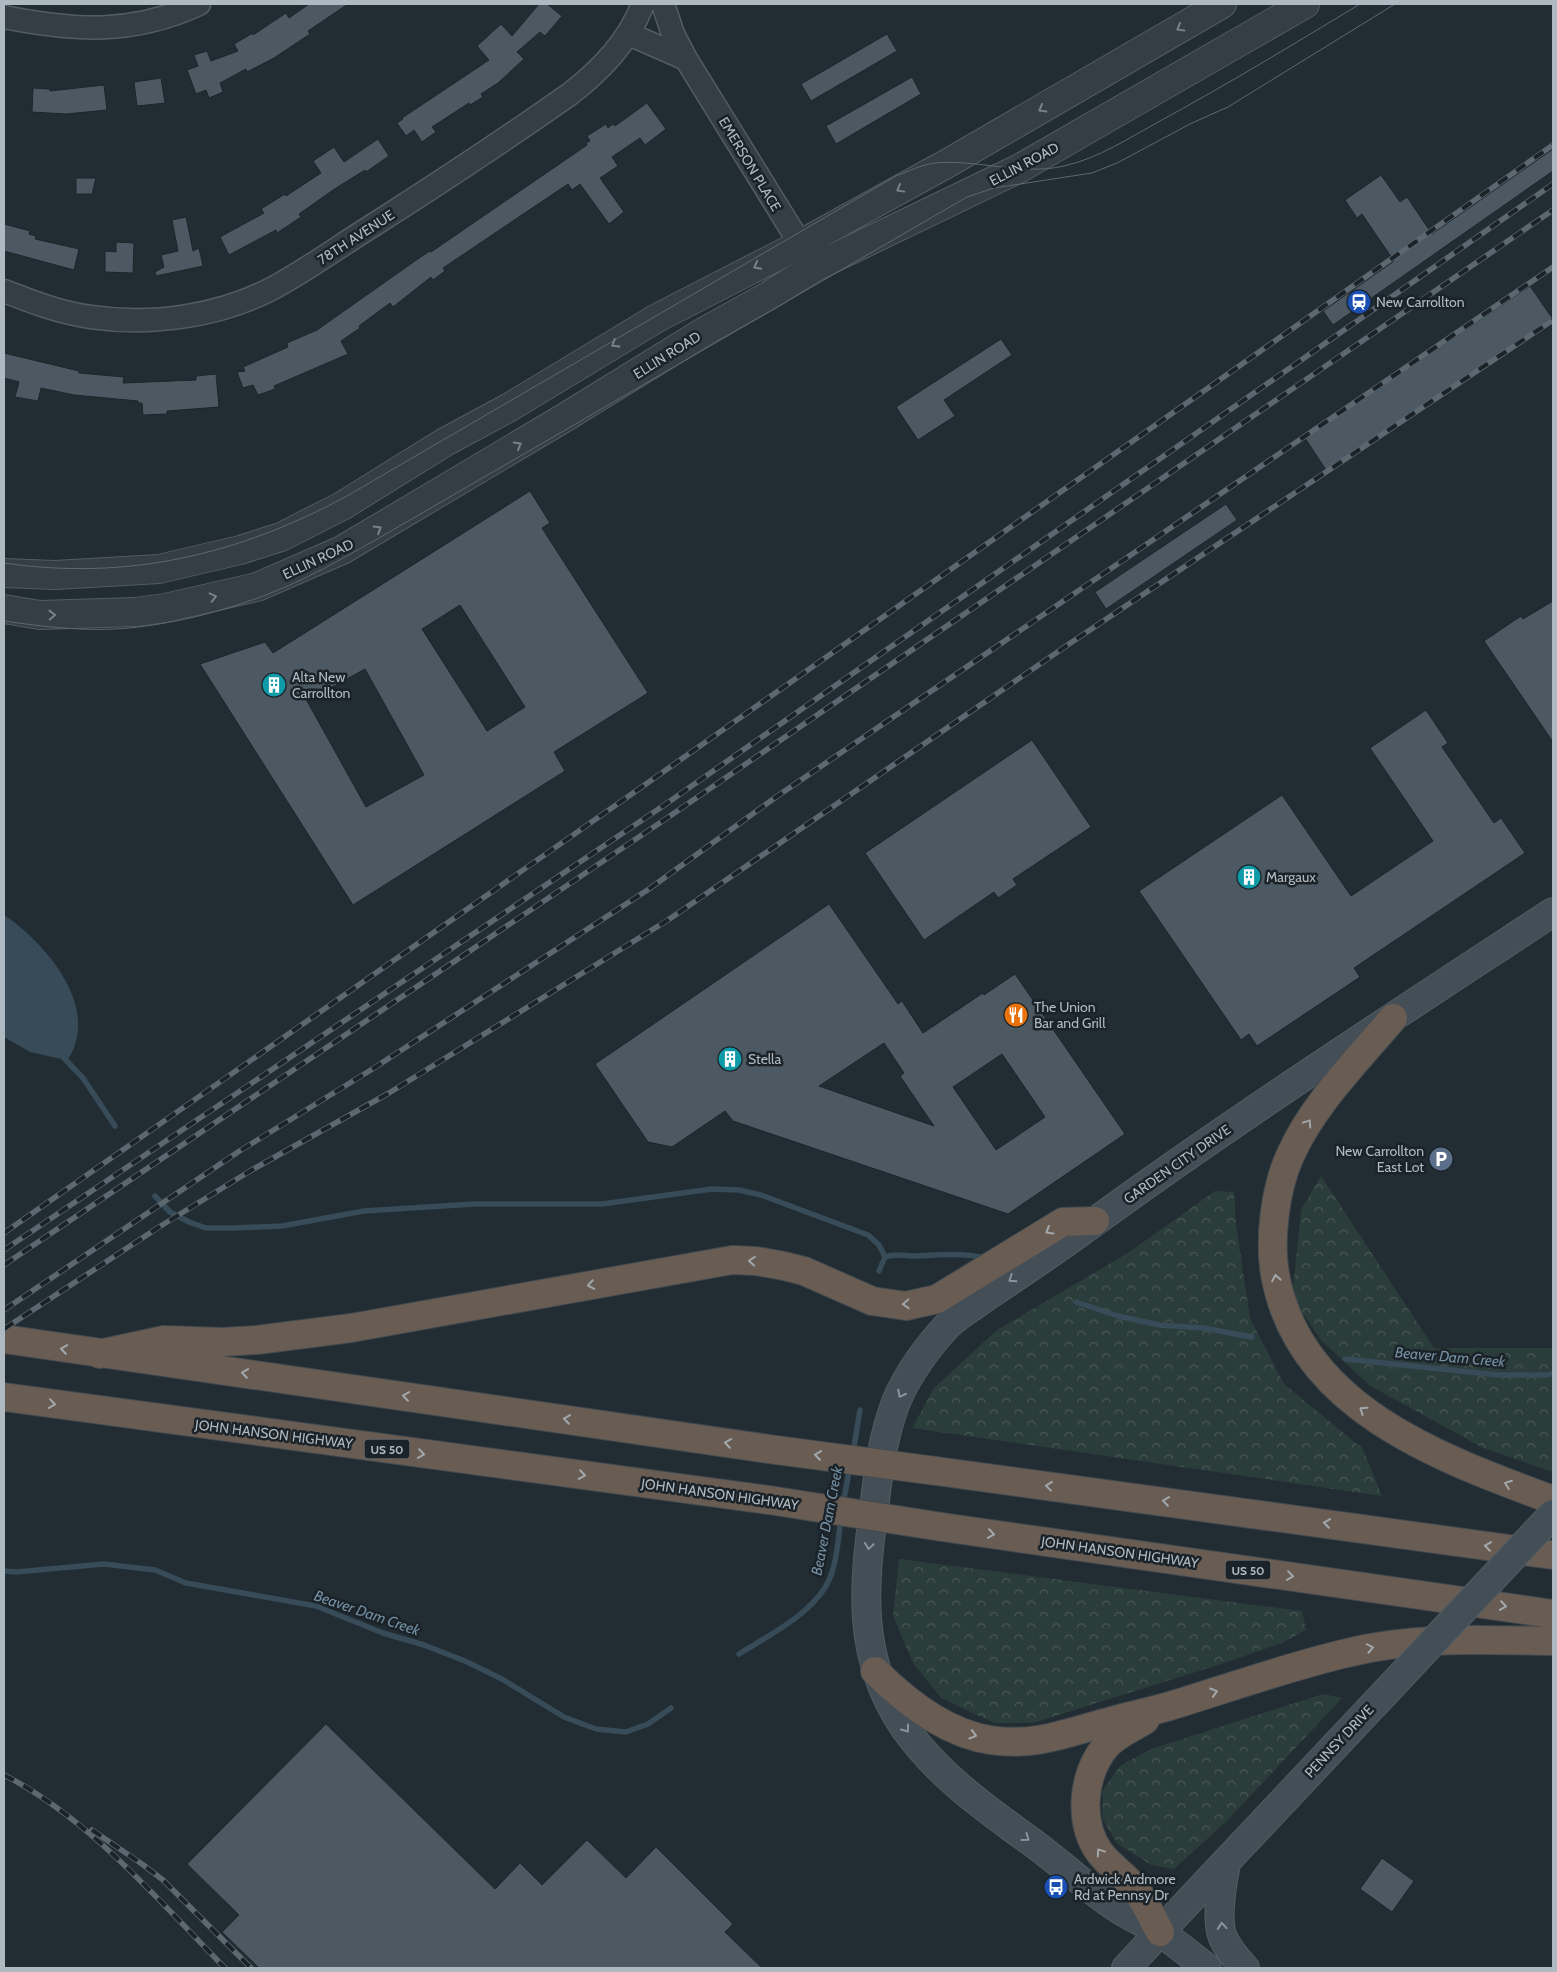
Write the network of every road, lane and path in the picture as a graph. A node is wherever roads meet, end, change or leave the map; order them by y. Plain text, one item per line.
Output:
1 (199, 4) edge
2 (643, 4) edge
3 (663, 4) edge
4 (1222, 4) edge
5 (1305, 4) edge
6 (4, 17) edge
7 (629, 34) junction
8 (686, 59) junction
9 (799, 245) junction
10 (815, 268) junction
11 (4, 291) edge
12 (4, 573) edge
13 (4, 609) edge
14 (1553, 912) edge
15 (1393, 1018) junction
16 (1095, 1222) junction
17 (16, 1341) edge
18 (99, 1354) junction
19 (4, 1397) edge
20 (1553, 1500) edge
21 (1553, 1514) edge
22 (1553, 1555) edge
23 (1553, 1614) edge
24 (1553, 1641) edge
25 (875, 1671) junction
26 (1167, 1707) junction
27 (1226, 1864) junction
28 (1160, 1932) junction
29 (1126, 1968) edge
30 (1207, 1968) edge
31 (1244, 1968) edge

1 - 6 street
2 - 7 street, 78TH AVENUE
3 - 8 street, EMERSON PLACE
4 -> 9 street
5 - 10 street, ELLIN ROAD
7 - 8 street
7 - 11 street, 78TH AVENUE
8 - 9 street, EMERSON PLACE
9 - 10 street, EMERSON PLACE
9 -> 12 street
13 -> 10 street, ELLIN ROAD
14 - 15 main road, GARDEN CITY DRIVE
15 - 16 main road, GARDEN CITY DRIVE
20 -> 15 highway
16 -> 18 highway
16 -> 25 main road, GARDEN CITY DRIVE
18 -> 17 highway
22 -> 18 highway, bridge
19 -> 23 highway, JOHN HANSON HIGHWAY / US 50, bridge
21 - 27 main road, PENNSY DRIVE, bridge
26 -> 24 highway
25 -> 26 highway
25 -> 28 main road, GARDEN CITY DRIVE
28 -> 26 highway
27 - 28 main road, PENNSY DRIVE
31 -> 27 main road
28 - 29 main road, PENNSY DRIVE
28 - 30 main road, GARDEN CITY DRIVE

